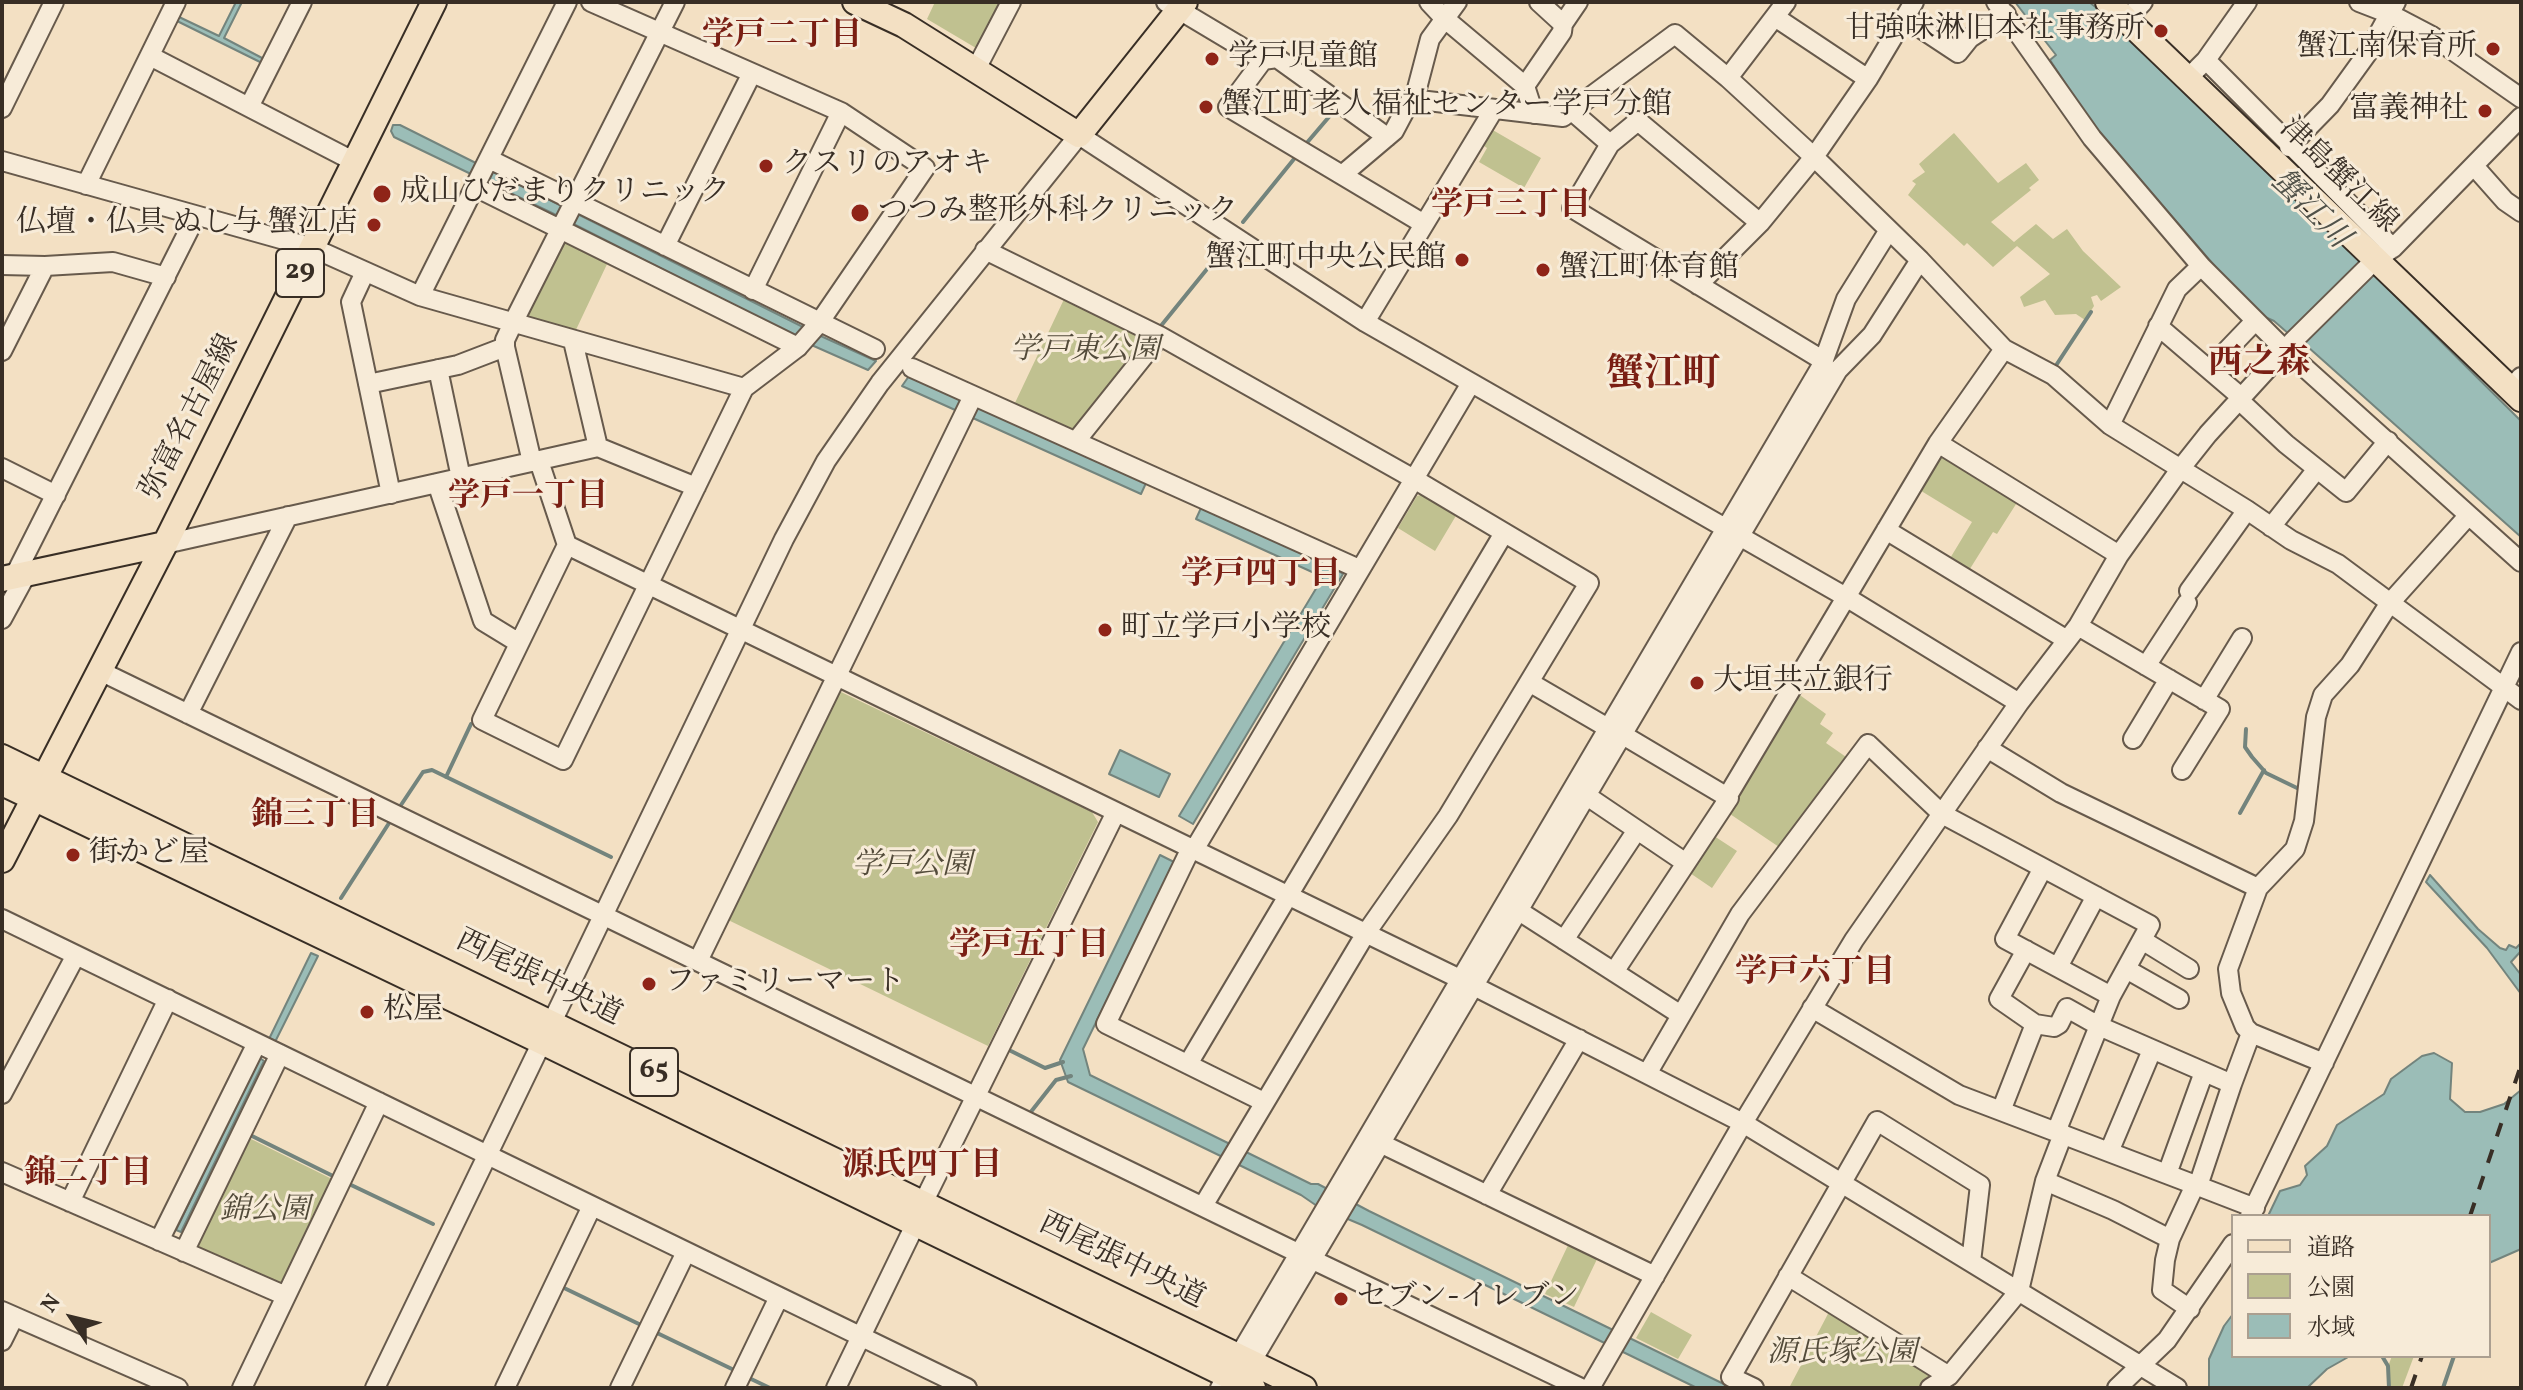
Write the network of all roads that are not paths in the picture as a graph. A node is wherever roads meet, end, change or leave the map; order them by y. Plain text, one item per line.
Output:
1 (54, 2) edge
2 (302, 2) edge
3 (434, 2) edge
4 (567, 2) edge
5 (591, 2) edge
6 (675, 2) edge
7 (855, 2) edge
8 (1011, 2) edge
9 (1429, 2) edge
10 (1457, 2) edge
11 (1539, 2) edge
12 (1578, 2) edge
13 (2108, 2) edge
14 (2247, 2) edge
15 (2359, 2) edge
16 (171, 4) edge
17 (1177, 5) edge
18 (2001, 8) edge
19 (2393, 8) edge
20 (887, 9) edge
21 (1781, 9) edge
22 (1910, 10) edge
23 (2135, 10) edge
24 (1444, 18) junction
25 (1563, 24) junction
26 (661, 32) junction
27 (150, 56) junction
28 (1263, 60) junction
29 (2206, 60) junction
30 (976, 69) junction
31 (752, 73) junction
32 (1728, 78) junction
33 (2188, 78) junction
34 (1868, 79) junction
35 (1525, 86) junction
36 (2521, 98) edge
37 (1414, 100) junction
38 (249, 107) junction
39 (2, 108) edge
40 (1494, 109) junction
41 (1572, 111) junction
42 (841, 112) junction
43 (1534, 114) junction
44 (2521, 117) edge
45 (1079, 135) junction
46 (1387, 137) junction
47 (1610, 144) junction
48 (2289, 147) junction
49 (1814, 157) junction
50 (2, 161) edge
51 (355, 162) junction
52 (2474, 166) junction
53 (482, 173) junction
54 (1342, 175) junction
55 (86, 185) junction
56 (2521, 212) edge
57 (567, 215) junction
58 (196, 216) junction
59 (1760, 223) junction
60 (1424, 224) junction
61 (1889, 230) junction
62 (665, 246) junction
63 (313, 248) junction
64 (985, 250) junction
65 (2381, 257) junction
66 (1920, 260) junction
67 (2, 265) edge
68 (45, 266) junction
69 (2201, 266) junction
70 (365, 272) junction
71 (166, 277) junction
72 (1698, 285) junction
73 (753, 290) junction
74 (420, 296) junction
75 (2255, 321) junction
76 (1365, 322) junction
77 (513, 323) junction
78 (2158, 326) junction
79 (808, 335) junction
80 (1160, 336) junction
81 (573, 341) junction
82 (2288, 346) junction
83 (505, 347) junction
84 (875, 349) dead end
85 (2004, 349) junction
86 (2, 351) edge
87 (1828, 365) junction
88 (912, 368) dead end
89 (438, 369) junction
90 (2209, 369) junction
91 (1471, 383) junction
92 (368, 384) junction
93 (2520, 385) edge
94 (744, 388) junction
95 (2240, 399) junction
96 (969, 405) junction
97 (2110, 425) junction
98 (1076, 441) junction
99 (2388, 441) junction
100 (1938, 443) junction
101 (598, 447) junction
102 (536, 461) junction
103 (2, 468) edge
104 (2181, 468) junction
105 (2317, 469) junction
106 (461, 478) junction
107 (1414, 479) junction
108 (437, 483) junction
109 (696, 487) junction
110 (391, 494) junction
111 (56, 495) junction
112 (2247, 510) junction
113 (288, 516) junction
114 (2468, 516) junction
115 (2271, 527) junction
116 (1886, 530) junction
117 (1733, 532) junction
118 (1504, 533) junction
119 (165, 544) junction
120 (567, 545) junction
121 (2119, 555) junction
122 (2521, 562) edge
123 (1359, 569) junction
124 (14, 577) edge
125 (649, 585) junction
126 (1846, 597) junction
127 (2389, 604) junction
128 (2, 619) edge
129 (742, 630) junction
130 (2073, 633) junction
131 (2242, 638) dead end
132 (519, 643) junction
133 (2521, 652) edge
134 (2146, 666) junction
135 (100, 671) junction
136 (837, 676) junction
137 (2169, 679) junction
138 (1529, 682) junction
139 (2504, 687) junction
140 (2204, 700) junction
141 (2521, 700) edge
142 (2019, 703) junction
143 (188, 714) junction
144 (1615, 731) junction
145 (2133, 739) dead end
146 (1987, 748) junction
147 (2, 757) edge
148 (2182, 770) dead end
149 (2, 783) edge
150 (2, 795) edge
151 (36, 795) junction
152 (1587, 796) junction
153 (1727, 797) junction
154 (1116, 812) junction
155 (1942, 814) junction
156 (1637, 830) junction
157 (1192, 849) junction
158 (2, 860) edge
159 (1686, 863) junction
160 (2043, 868) junction
161 (2258, 888) junction
162 (1290, 896) junction
163 (2096, 896) junction
164 (1519, 911) junction
165 (603, 914) junction
166 (2, 919) edge
167 (1366, 933) junction
168 (1564, 940) junction
169 (2142, 940) junction
170 (2026, 950) junction
171 (76, 955) junction
172 (698, 961) junction
173 (2058, 967) junction
174 (2126, 969) junction
175 (2189, 969) dead end
176 (1614, 972) junction
177 (1467, 982) junction
178 (2111, 996) junction
179 (168, 999) junction
180 (2179, 999) dead end
181 (1812, 1008) junction
182 (1681, 1015) junction
183 (2035, 1024) junction
184 (2099, 1026) junction
185 (547, 1032) junction
186 (2251, 1033) junction
187 (1579, 1039) junction
188 (257, 1043) junction
189 (2152, 1050) junction
190 (280, 1054) junction
191 (2324, 1063) junction
192 (1188, 1064) junction
193 (2204, 1072) junction
194 (1647, 1074) junction
195 (2232, 1084) junction
196 (2, 1094) edge
197 (976, 1095) junction
198 (379, 1102) junction
199 (1264, 1102) junction
200 (2001, 1111) junction
201 (1743, 1123) junction
202 (2060, 1133) junction
203 (1382, 1144) junction
204 (2109, 1152) junction
205 (488, 1155) junction
206 (2, 1172) edge
207 (2167, 1174) junction
208 (2045, 1181) junction
209 (1841, 1183) junction
210 (2196, 1185) junction
211 (1342, 1194) junction
212 (1487, 1195) junction
213 (70, 1202) junction
214 (592, 1206) junction
215 (1203, 1206) junction
216 (2253, 1212) edge
217 (920, 1213) junction
218 (2170, 1239) junction
219 (159, 1241) junction
220 (2231, 1247) edge
221 (184, 1252) junction
222 (686, 1252) junction
223 (1306, 1256) junction
224 (1971, 1262) junction
225 (1655, 1276) junction
226 (1788, 1276) junction
227 (2019, 1291) junction
228 (286, 1296) junction
229 (779, 1297) junction
230 (2190, 1309) junction
231 (8, 1314) edge
232 (861, 1337) junction
233 (2, 1341) edge
234 (2142, 1366) junction
235 (1949, 1376) junction
236 (1238, 1377) edge
237 (178, 1388) edge
238 (242, 1388) edge
239 (375, 1388) edge
240 (505, 1388) edge
241 (620, 1388) edge
242 (735, 1388) edge
243 (836, 1388) edge
244 (965, 1388) edge
245 (1304, 1388) edge
246 (1581, 1388) edge
247 (1590, 1388) edge
248 (1754, 1388) edge
249 (1930, 1388) edge
250 (2117, 1388) edge
251 (2177, 1388) edge

1 - 39 street
2 - 38 street
3 - 51 main road, 弥富名古屋線 / 29
4 - 53 street
5 - 26 street
6 - 26 street
7 - 20 main road
8 - 30 street
9 - 24 street
10 - 24 street
11 - 25 street
12 - 25 street
13 - 23 main road, 津島蟹江線
14 - 29 street
15 - 19 street
16 - 27 street
17 - 28 street
17 - 45 main road
18 - 22 street
18 - 69 street
19 - 36 street
19 - 48 street
20 - 30 main road
21 - 32 street
21 - 34 street
22 - 34 street
23 - 33 main road, 津島蟹江線
24 - 35 street
24 - 37 street
25 - 35 street
26 - 31 street
26 - 57 street
27 - 38 street
27 - 55 street
28 - 46 street
28 - 54 street
29 - 33 street
29 - 48 street
30 - 45 main road
31 - 42 street
31 - 62 street
32 - 41 street
32 - 49 street
33 - 65 main road, 津島蟹江線
34 - 49 street
35 - 43 street
37 - 40 street
37 - 46 street
38 - 51 street
40 - 43 street
40 - 60 street
41 - 43 street
41 - 47 street
42 - 73 street
42 - 79 street
44 - 52 street
45 - 64 street
45 - 76 street
46 - 54 street
47 - 59 street
47 - 72 street
48 - 65 street
49 - 59 street
49 - 61 street
50 - 55 street
51 - 63 main road, 弥富名古屋線 / 29
52 - 56 street
52 - 65 street
53 - 57 street
53 - 57 street
53 - 74 street
54 - 60 street
55 - 58 street
57 - 62 street
57 - 77 street
57 - 79 street
58 - 63 street
58 - 71 street
59 - 72 street
60 - 76 street
61 - 66 street
61 - 87 street
62 - 73 street
63 - 70 street
63 - 119 main road, 弥富名古屋線 / 29
64 - 80 street
64 - 129 street
65 - 82 street
65 - 93 main road, 津島蟹江線
66 - 85 street
66 - 87 street
67 - 68 street
68 - 71 street
68 - 86 street
69 - 75 street
69 - 78 street
70 - 74 street
70 - 92 street
71 - 111 street
72 - 87 street
73 - 79 street
74 - 77 street
75 - 82 street
75 - 90 street
76 - 91 street
77 - 81 street
77 - 83 street
78 - 90 street
78 - 97 street
79 - 84 street
79 - 94 street
80 - 98 street
80 - 107 street
81 - 94 street
81 - 101 street
82 - 95 street
82 - 99 street
83 - 89 street
83 - 102 street
85 - 97 street
85 - 100 street
87 - 117 street
88 - 96 street
89 - 92 street
89 - 106 street
90 - 95 street
91 - 107 street
91 - 117 street
92 - 110 street
94 - 109 street
95 - 104 street
95 - 105 street
96 - 98 street
96 - 136 street
97 - 104 street
98 - 123 street
99 - 105 street
99 - 114 street
100 - 116 street
100 - 121 street
101 - 102 street
101 - 109 street
102 - 106 street
102 - 120 street
103 - 111 street
104 - 112 street
104 - 121 street
105 - 115 street
106 - 108 street
107 - 118 street
107 - 123 street
108 - 110 street
108 - 132 street
109 - 125 street
110 - 113 street
111 - 124 street
112 - 115 street
112 - 134 street
113 - 119 street
113 - 143 street
114 - 122 street
114 - 127 street
115 - 127 street
116 - 126 street
116 - 130 street
117 - 126 street
117 - 144 street
118 - 138 street
118 - 162 street
119 - 124 main road
119 - 135 main road, 弥富名古屋線 / 29
120 - 125 street
120 - 132 street
121 - 130 street
123 - 157 street
124 - 128 street
125 - 129 street
125 - 132 street
126 - 142 street
126 - 153 street
127 - 139 street
127 - 161 street
129 - 136 street
129 - 165 street
130 - 134 street
130 - 142 street
131 - 140 street
133 - 139 street
134 - 137 street
135 - 143 street
135 - 151 main road, 弥富名古屋線 / 29
136 - 154 street
136 - 172 street
137 - 140 street
137 - 145 street
138 - 144 street
138 - 167 street
139 - 141 street
139 - 191 street
140 - 148 street
142 - 146 street
143 - 165 street
144 - 152 street
144 - 153 street
144 - 177 street
146 - 155 street
146 - 161 street
147 - 151 main road, 西尾張中央道 / 65
149 - 151 main road, 西尾張中央道 / 65
150 - 151 street
151 - 158 main road, 弥富名古屋線 / 29
151 - 185 main road, 西尾張中央道 / 65
152 - 156 street
152 - 164 street
153 - 159 street
154 - 157 street
154 - 197 street
155 - 160 street
155 - 181 street
155 - 182 street
156 - 159 street
156 - 168 street
157 - 162 street
157 - 192 street
159 - 176 street
160 - 163 street
160 - 170 street
161 - 186 street
162 - 167 street
162 - 192 street
163 - 169 street
163 - 173 street
164 - 168 street
164 - 177 street
165 - 172 street
165 - 185 street
166 - 171 street
167 - 177 street
167 - 199 street
168 - 176 street
169 - 174 street
169 - 175 street
170 - 173 street
170 - 183 street
171 - 179 street
171 - 196 street
172 - 197 street
173 - 178 street
174 - 178 street
174 - 180 street
176 - 182 street
177 - 187 street
177 - 203 street
177 - 211 street
178 - 184 street
179 - 188 street
179 - 213 street
181 - 200 street
181 - 201 street
182 - 194 street
183 - 184 street
183 - 200 street
184 - 189 street
184 - 202 street
185 - 205 street
185 - 217 main road, 西尾張中央道 / 65
186 - 191 street
186 - 195 street
187 - 194 street
187 - 212 street
188 - 190 street
188 - 219 street
189 - 193 street
189 - 204 street
190 - 198 street
190 - 221 street
191 - 216 street
192 - 199 street
193 - 195 street
193 - 207 street
194 - 201 street
195 - 210 street
197 - 215 street
197 - 217 street
198 - 205 street
198 - 228 street
199 - 215 street
200 - 202 street
201 - 209 street
201 - 225 street
202 - 204 street
202 - 208 street
203 - 211 street
203 - 212 street
204 - 207 street
205 - 214 street
205 - 239 street
206 - 213 street
207 - 210 street
208 - 218 street
208 - 227 street
209 - 224 street
209 - 224 street
209 - 226 street
210 - 216 street
210 - 218 street
211 - 223 street
212 - 225 street
213 - 219 street
214 - 222 street
214 - 240 street
215 - 223 street
217 - 232 street
217 - 236 main road, 西尾張中央道 / 65
218 - 230 street
219 - 221 street
220 - 230 street
221 - 228 street
222 - 229 street
222 - 241 street
223 - 236 street
223 - 246 street
224 - 227 street
225 - 247 street
226 - 235 street
226 - 248 street
227 - 234 street
227 - 235 street
228 - 238 street
229 - 232 street
229 - 242 street
230 - 234 street
231 - 233 street
231 - 237 street
232 - 243 street
232 - 244 street
234 - 250 street
234 - 251 street
235 - 249 street
236 - 245 main road, 西尾張中央道 / 65

